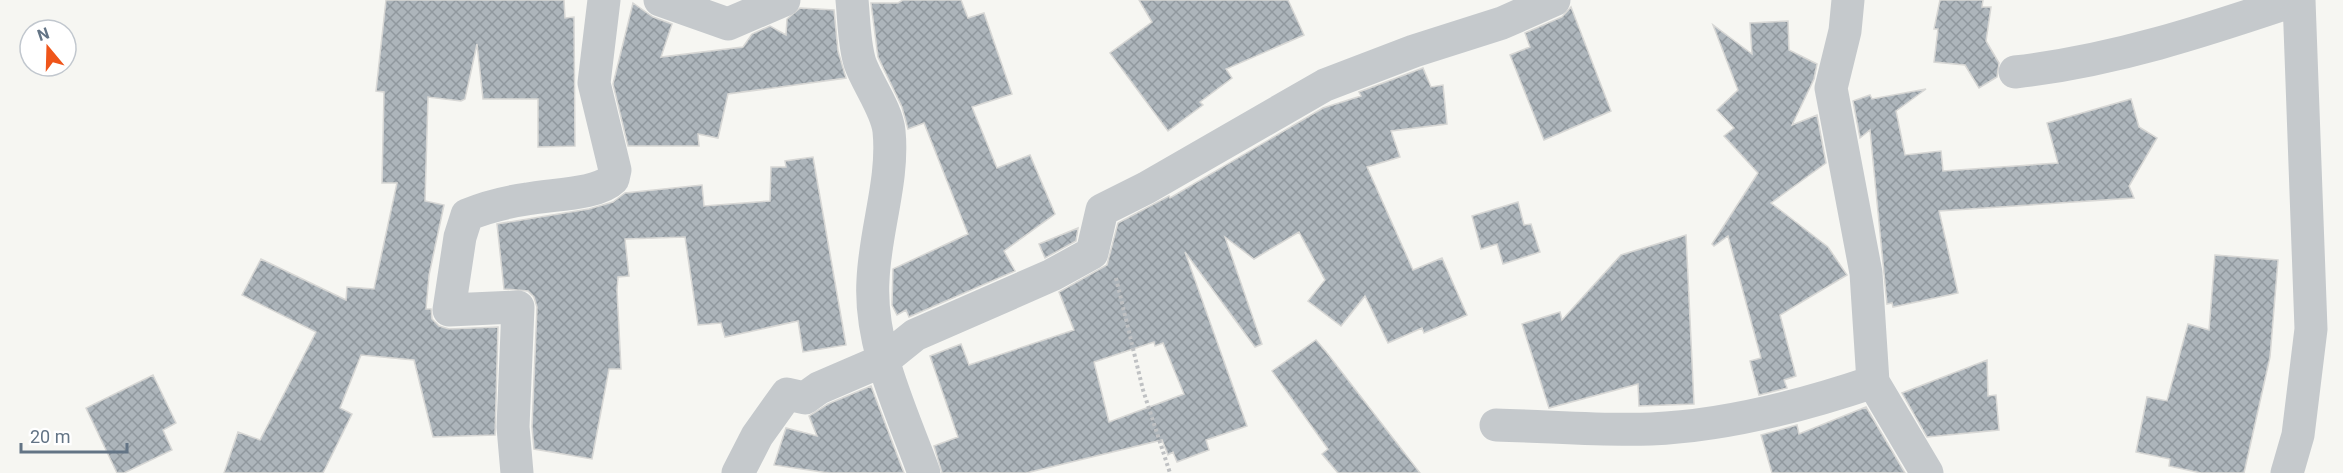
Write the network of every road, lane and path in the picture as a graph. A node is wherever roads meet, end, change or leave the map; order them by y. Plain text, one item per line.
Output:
1 (660, 0) edge
2 (784, 0) edge
3 (852, 0) edge
4 (1554, 0) edge
5 (1848, 0) edge
6 (2297, 0) edge
7 (609, 3) edge
8 (2015, 72) dead end
9 (1092, 253) junction
10 (884, 360) junction
11 (1873, 382) junction
12 (1496, 425) dead end
13 (517, 473) edge
14 (738, 473) edge
15 (924, 473) edge
16 (1170, 473) edge
17 (1927, 473) edge
18 (2287, 473) edge

1 - 2 street
3 - 10 street
4 - 9 street
5 - 11 street
6 - 8 street
6 - 18 street
7 - 13 street
9 - 10 street
9 - 16 path
10 - 14 street
10 - 15 street
11 - 12 street
11 - 17 street

